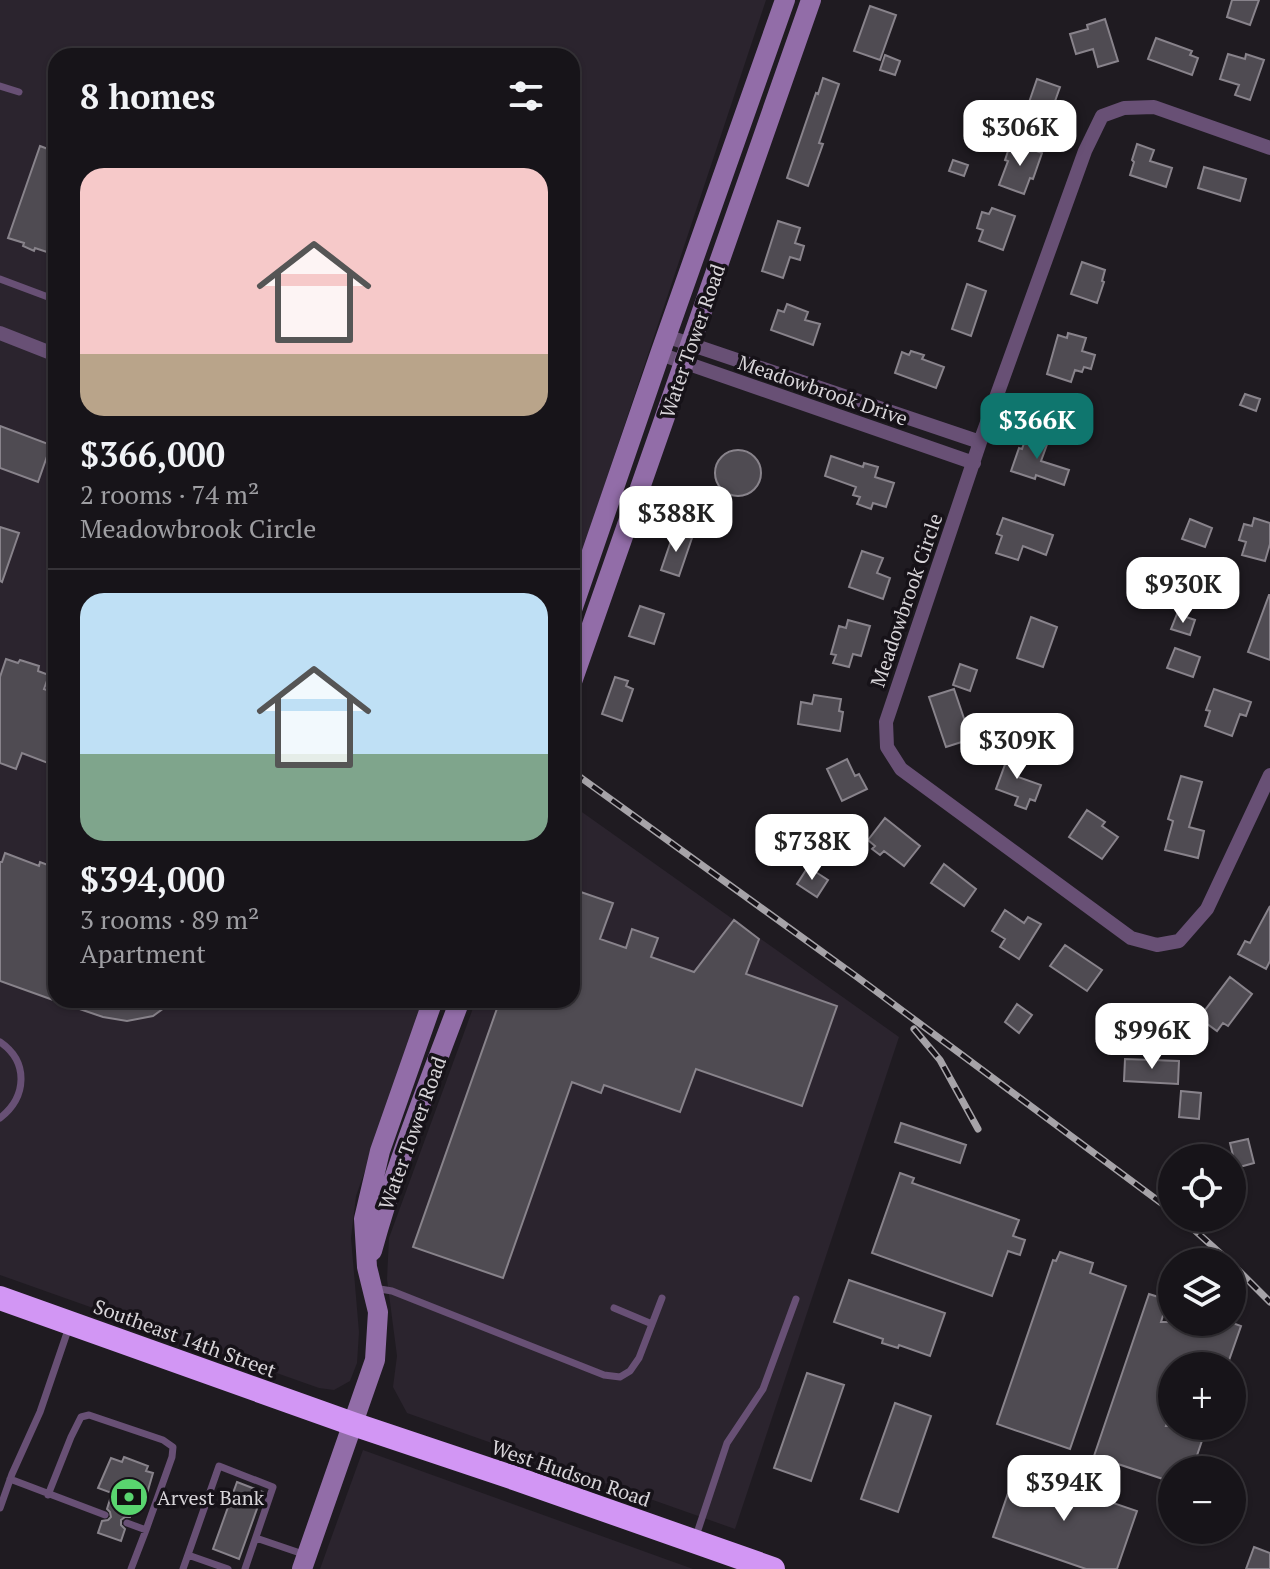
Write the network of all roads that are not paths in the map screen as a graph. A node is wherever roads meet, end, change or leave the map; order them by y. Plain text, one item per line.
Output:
1 (785, 0) edge
2 (811, 0) edge
3 (0, 86) edge
4 (19, 92) dead end
5 (1270, 148) edge
6 (0, 279) edge
7 (48, 297) edge
8 (0, 333) edge
9 (663, 345) junction
10 (48, 352) edge
11 (688, 354) junction
12 (980, 442) junction
13 (974, 463) junction
14 (580, 587) edge
15 (580, 659) edge
16 (1270, 775) edge
17 (430, 1008) edge
18 (457, 1008) edge
19 (0, 1042) edge
20 (0, 1118) edge
21 (367, 1267) junction
22 (372, 1288) junction
23 (0, 1298) edge
24 (662, 1298) dead end
25 (796, 1299) dead end
26 (614, 1308) dead end
27 (71, 1323) junction
28 (652, 1324) junction
29 (353, 1424) junction
30 (10, 1479) junction
31 (48, 1495) junction
32 (0, 1508) edge
33 (105, 1515) dead end
34 (127, 1523) dead end
35 (146, 1530) junction
36 (256, 1538) junction
37 (694, 1541) junction
38 (188, 1555) junction
39 (304, 1562) edge
40 (131, 1569) edge
41 (183, 1569) edge
42 (228, 1569) edge
43 (245, 1569) edge
44 (773, 1569) edge

1 - 9 street, Water Tower Road
2 - 11 street, Water Tower Road
3 - 4 lane
5 - 12 street, Meadowbrook Circle
6 - 7 lane
8 - 10 street
9 - 11 street, Meadowbrook Drive
9 - 14 street, Water Tower Road
11 - 12 street, Meadowbrook Drive
11 - 13 street, Meadowbrook Drive
11 - 15 street, Water Tower Road
12 - 13 street, Meadowbrook Circle
13 - 16 street, Meadowbrook Circle
17 - 21 street, Water Tower Road
18 - 21 street, Water Tower Road
19 - 20 lane
21 - 22 street, Water Tower Road
22 - 28 lane
22 - 29 street, Water Tower Road
23 - 27 highway, Southeast 14th Street
24 - 28 lane
25 - 37 lane
26 - 28 lane
27 - 29 highway, Southeast 14th Street
27 - 30 lane
29 - 37 highway, West Hudson Road
29 - 39 street, Water Tower Road
30 - 31 lane
30 - 32 lane
31 - 33 lane
31 - 35 lane
34 - 35 lane
35 - 40 lane
36 - 38 lane
36 - 39 lane
36 - 43 lane
37 - 44 highway, West Hudson Road
38 - 41 lane
38 - 42 lane

